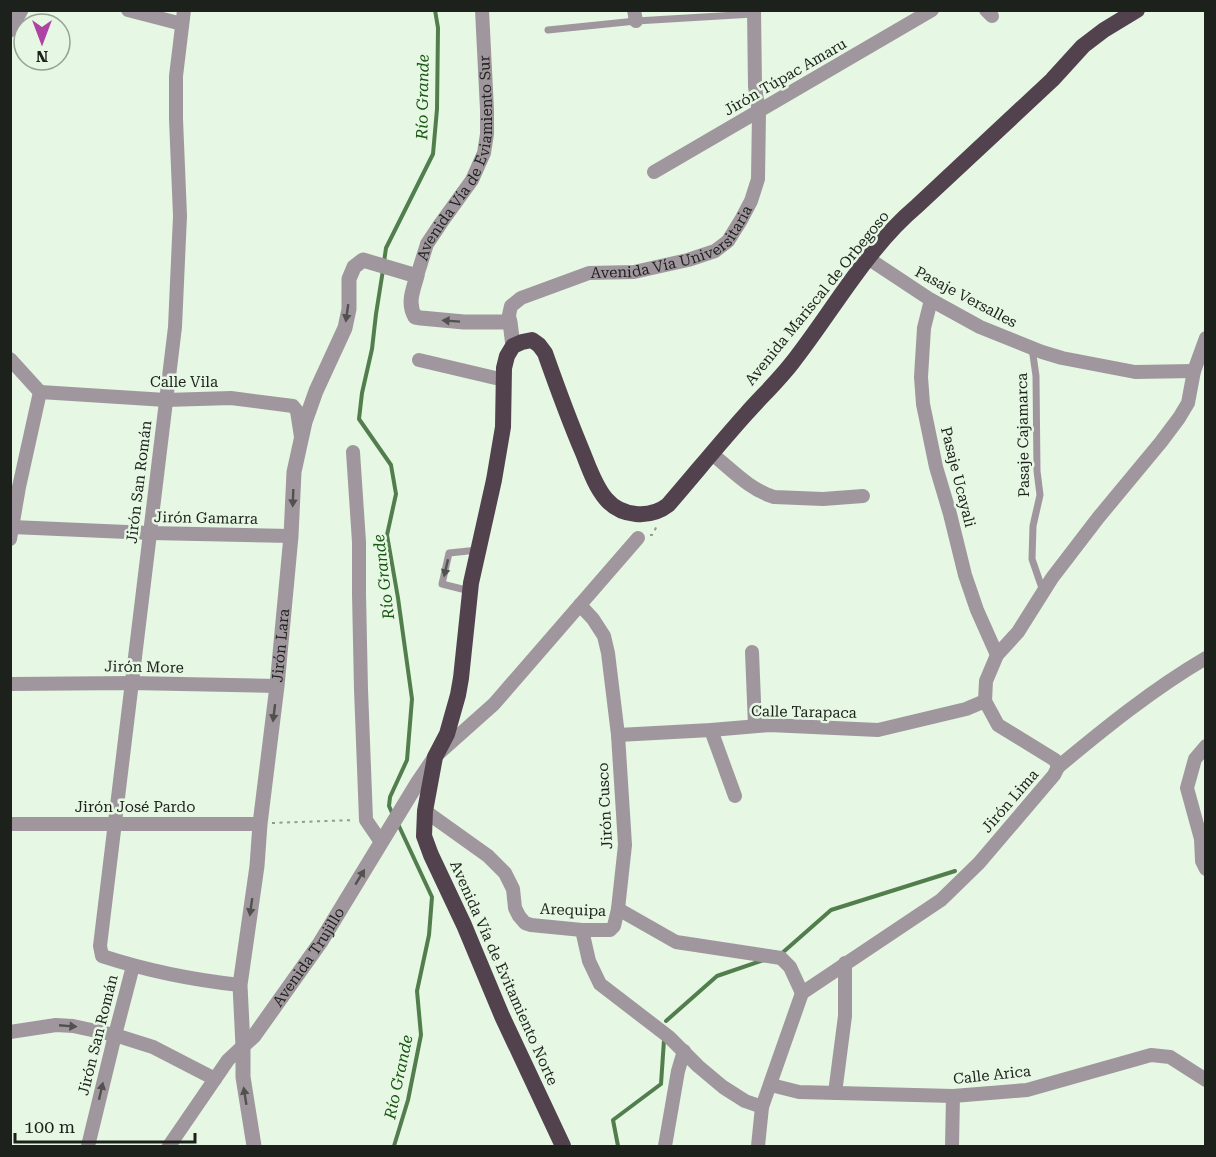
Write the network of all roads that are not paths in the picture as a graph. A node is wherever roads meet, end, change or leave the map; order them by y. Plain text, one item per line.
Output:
1 (21, 10) edge
2 (128, 10) edge
3 (482, 10) edge
4 (932, 10) edge
5 (755, 12) edge
6 (1127, 13) edge
7 (635, 16) edge
8 (183, 17) edge
9 (10, 30) edge
10 (548, 30) dead end
11 (759, 112) junction
12 (654, 172) dead end
13 (869, 259) junction
14 (413, 274) junction
15 (931, 300) junction
16 (510, 322) junction
17 (1206, 338) edge
18 (513, 346) junction
19 (1032, 348) junction
20 (10, 359) edge
21 (419, 360) dead end
22 (1194, 371) junction
23 (504, 380) junction
24 (40, 392) junction
25 (166, 400) junction
26 (301, 439) junction
27 (353, 452) dead end
28 (712, 454) junction
29 (863, 496) dead end
30 (11, 533) edge
31 (150, 533) junction
32 (291, 536) junction
33 (638, 538) dead end
34 (478, 550) junction
35 (470, 591) junction
36 (1043, 591) junction
37 (580, 605) junction
38 (752, 652) dead end
39 (997, 655) junction
40 (1206, 658) edge
41 (131, 683) junction
42 (10, 684) edge
43 (277, 686) junction
44 (985, 700) junction
45 (755, 726) junction
46 (711, 729) junction
47 (618, 735) junction
48 (1206, 746) edge
49 (435, 757) junction
50 (1058, 767) junction
51 (735, 796) dead end
52 (425, 812) junction
53 (10, 824) edge
54 (114, 824) junction
55 (261, 824) junction
56 (382, 840) junction
57 (1206, 869) edge
58 (618, 909) junction
59 (582, 930) junction
60 (845, 963) junction
61 (133, 966) junction
62 (240, 985) junction
63 (802, 993) junction
64 (10, 1032) edge
65 (115, 1035) junction
66 (243, 1046) junction
67 (684, 1051) junction
68 (215, 1079) junction
69 (1206, 1080) edge
70 (771, 1085) junction
71 (835, 1093) junction
72 (953, 1096) junction
73 (762, 1107) junction
74 (88, 1146) edge
75 (169, 1146) edge
76 (254, 1146) edge
77 (563, 1146) edge
78 (665, 1146) edge
79 (758, 1146) edge
80 (952, 1146) edge

1 - 9 street
2 - 8 street
3 - 14 street, Avenida Vía de Eviamiento Sur
4 - 11 street, Jirón Túpac Amaru
5 - 7 lane
5 - 11 street, Avenida Vía Universitaria
6 - 13 highway, Avenida Mariscal de Orbegoso
7 - 10 lane
8 - 25 street, Jirón San Román
11 - 12 street, Jirón Túpac Amaru
11 - 16 street, Avenida Vía Universitaria
13 - 15 street, Pasaje Versalles
13 - 28 highway, Avenida Mariscal de Orbegoso
16 -> 14 street, Avenida Vía de Eviamiento Sur
14 -> 26 street, Jirón Lara
15 - 19 street, Pasaje Versalles
15 - 39 street, Pasaje Ucayali
16 - 18 street
17 - 22 street
18 - 23 highway, Avenida Vía de Evitamiento Norte
18 - 28 highway, Avenida Mariscal de Orbegoso
19 - 22 street, Pasaje Versalles
19 - 36 lane, Pasaje Cajamarca
20 - 24 street
21 - 23 street
22 - 36 street
23 - 34 highway, Avenida Vía de Evitamiento Norte
24 - 25 street, Calle Vila
24 - 30 street
25 - 26 street, Calle Vila
25 - 31 street, Jirón San Román
26 -> 32 street, Jirón Lara
27 - 56 street
28 - 29 street
30 - 31 street, Jirón Gamarra
31 - 32 street, Jirón Gamarra
31 - 41 street, Jirón San Román
32 - 43 street, Jirón Lara
33 - 37 street
34 - 35 highway, Avenida Vía de Evitamiento Norte
34 -> 35 lane
35 - 49 highway, Avenida Vía de Evitamiento Norte
36 - 39 street
37 - 47 street, Jirón Cusco
37 - 49 street
38 - 45 street
39 - 44 street
40 - 50 street
41 - 42 street, Jirón More
41 - 43 street, Jirón More
41 - 54 street, Jirón San Román
43 -> 55 street, Jirón Lara
44 - 45 street, Calle Tarapaca
44 - 50 street, Jirón Lima
45 - 46 street, Calle Tarapaca
46 - 47 street, Calle Tarapaca
46 - 51 street
47 - 58 street, Jirón Cusco
48 - 57 street
49 - 52 highway, Avenida Vía de Evitamiento Norte
49 - 56 street, Avenida Trujillo
50 - 60 street, Jirón Lima
52 - 59 street, Arequipa
52 - 77 highway, Avenida Vía de Evitamiento Norte
53 - 54 street, Jirón José Pardo
54 - 55 street, Jirón José Pardo
54 - 61 street, Jirón San Román
55 -> 62 street, Jirón Lara
66 -> 56 street, Avenida Trujillo
58 - 59 street, Arequipa
58 - 63 street
59 - 67 street
60 - 63 street, Jirón Lima
60 - 71 street
61 - 62 street
61 - 65 street, Jirón San Román
62 - 66 street, Jirón Lara
63 - 70 street
64 -> 65 street
65 - 68 street
74 -> 65 street, Jirón San Román
66 - 68 street, Avenida Trujillo
76 -> 66 street, Jirón Lara
67 - 73 street
67 - 78 street
68 - 75 street, Avenida Trujillo
69 - 72 street, Calle Arica
70 - 71 street, Calle Arica
70 - 73 street
71 - 72 street, Calle Arica
72 - 80 street
73 - 79 street

